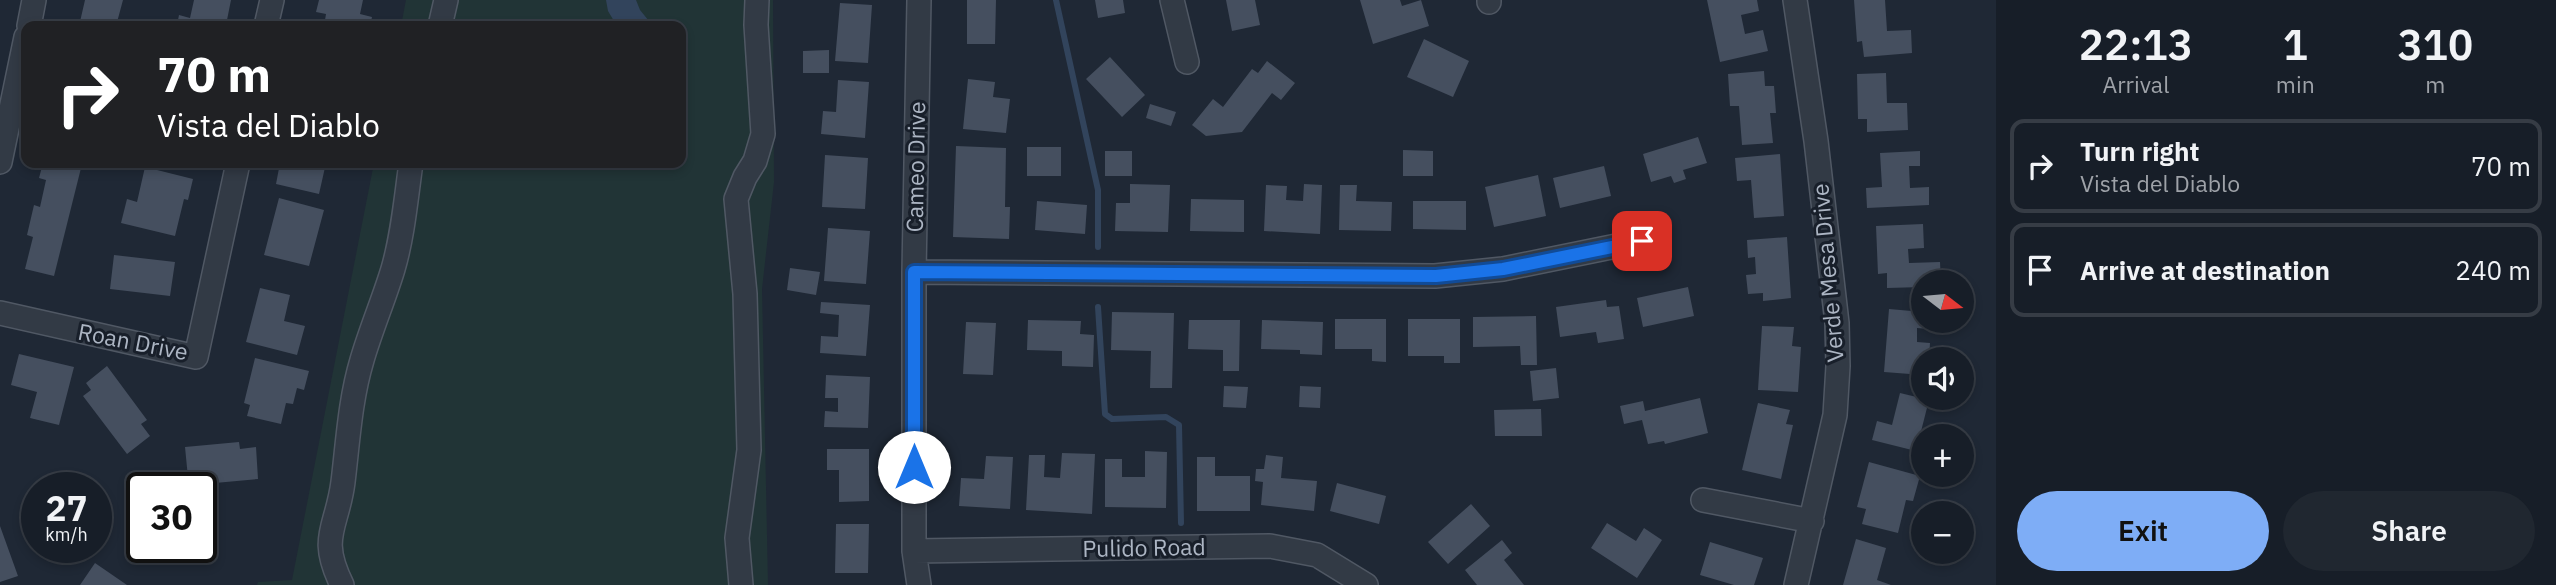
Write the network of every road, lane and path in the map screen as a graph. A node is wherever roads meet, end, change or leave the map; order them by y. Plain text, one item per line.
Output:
1 (34, 0) edge
2 (272, 0) edge
3 (446, 0) edge
4 (757, 0) edge
5 (919, 0) edge
6 (1172, 0) edge
7 (1796, 0) edge
8 (30, 21) edge
9 (267, 21) edge
10 (441, 21) edge
11 (21, 51) edge
12 (1187, 62) dead end
13 (8, 88) edge
14 (0, 162) edge
15 (236, 168) edge
16 (410, 168) edge
17 (1642, 241) dead end
18 (914, 272) junction
19 (0, 313) edge
20 (1703, 499) dead end
21 (1812, 521) junction
22 (914, 551) junction
23 (342, 585) edge
24 (741, 585) edge
25 (919, 585) edge
26 (1366, 585) edge
27 (1796, 585) edge

1 - 8 street
2 - 9 street
3 - 10 street
4 - 24 street
5 - 18 street, Cameo Drive
6 - 12 street
7 - 21 street, Verde Mesa Drive
11 - 13 street
13 - 14 street
15 - 19 street, Roan Drive
16 - 23 street
17 - 18 street
18 - 22 street, Cameo Drive
20 - 21 street
21 - 27 street, Verde Mesa Drive
22 - 25 street, Cameo Drive
22 - 26 street, Pulido Road

